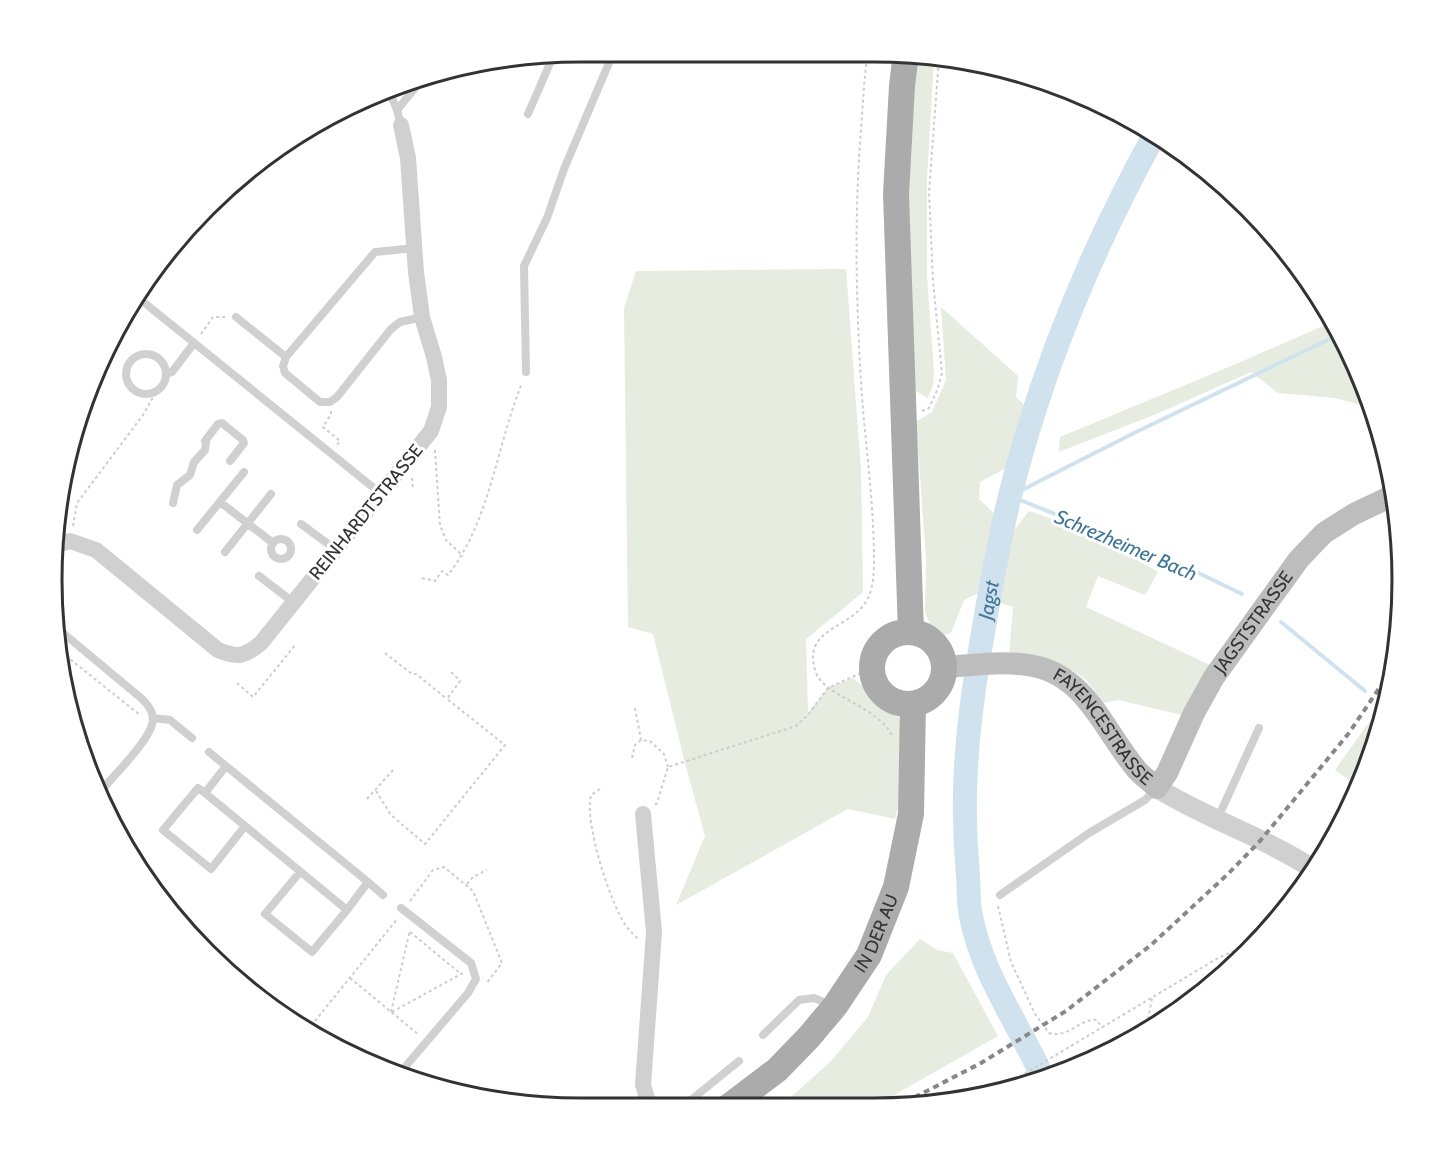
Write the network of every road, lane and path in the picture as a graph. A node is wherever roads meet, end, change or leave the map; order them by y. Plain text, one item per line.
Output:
1 (609, 62) edge
2 (867, 62) edge
3 (550, 63) edge
4 (905, 63) edge
5 (938, 66) edge
6 (417, 88) edge
7 (391, 97) edge
8 (528, 114) dead end
9 (399, 117) junction
10 (416, 248) junction
11 (143, 302) edge
12 (213, 317) dead end
13 (236, 317) dead end
14 (422, 317) junction
15 (194, 343) junction
16 (286, 357) junction
17 (526, 372) joint
18 (166, 374) junction
19 (157, 390) junction
20 (330, 402) junction
21 (903, 421) junction
22 (427, 435) junction
23 (319, 444) junction
24 (230, 461) dead end
25 (244, 472) dead end
26 (380, 493) junction
27 (271, 494) dead end
28 (1385, 499) edge
29 (220, 502) junction
30 (172, 503) dead end
31 (248, 523) junction
32 (302, 524) dead end
33 (197, 530) dead end
34 (63, 542) edge
35 (63, 543) edge
36 (273, 543) dead end
37 (335, 549) junction
38 (225, 552) dead end
39 (463, 556) junction
40 (260, 576) dead end
41 (422, 578) dead end
42 (293, 602) junction
43 (911, 632) junction
44 (65, 635) edge
45 (296, 644) dead end
46 (385, 653) dead end
47 (67, 657) edge
48 (954, 666) junction
49 (872, 668) junction
50 (451, 672) dead end
51 (237, 683) dead end
52 (828, 688) junction
53 (447, 699) junction
54 (914, 704) junction
55 (634, 708) dead end
56 (152, 721) junction
57 (1259, 728) dead end
58 (192, 738) dead end
59 (913, 738) junction
60 (641, 740) junction
61 (209, 752) dead end
62 (632, 758) dead end
63 (226, 766) junction
64 (668, 767) junction
65 (394, 769) dead end
66 (105, 786) edge
67 (1157, 788) junction
68 (600, 789) dead end
69 (376, 791) junction
70 (205, 793) junction
71 (367, 799) dead end
72 (643, 813) joint
73 (1217, 820) junction
74 (245, 826) junction
75 (1305, 865) edge
76 (487, 870) dead end
77 (300, 872) junction
78 (368, 882) junction
79 (467, 884) junction
80 (383, 895) dead end
81 (999, 895) joint
82 (403, 909) junction
83 (347, 910) junction
84 (412, 917) junction
85 (410, 932) junction
86 (653, 946) junction
87 (1237, 949) edge
88 (473, 967) junction
89 (461, 974) junction
90 (349, 978) junction
91 (476, 979) junction
92 (1152, 998) junction
93 (835, 1006) junction
94 (391, 1012) junction
95 (1148, 1018) edge
96 (313, 1024) edge
97 (1102, 1028) junction
98 (763, 1035) dead end
99 (427, 1041) junction
100 (739, 1061) dead end
101 (405, 1067) edge
102 (1019, 1077) edge
103 (647, 1098) edge
104 (693, 1098) edge
105 (740, 1098) edge

1 - 17 lane
2 - 52 path
3 - 8 lane
4 - 21 main road
5 - 21 path
6 - 9 lane
7 - 9 lane
9 - 10 street, REINHARDTSTRASSE
10 - 14 street, REINHARDTSTRASSE
10 - 16 lane
11 - 15 lane
12 - 15 path
13 - 16 lane
14 - 20 lane
14 - 22 street, REINHARDTSTRASSE
15 - 18 lane
15 - 23 lane
16 - 20 lane
17 - 39 path
18 - 19 lane
18 - 19 lane
19 - 34 path
20 - 23 path
21 - 43 main road
22 - 26 street, REINHARDTSTRASSE
22 - 39 path
23 - 26 lane
24 - 30 lane
25 - 29 lane
26 - 37 street, REINHARDTSTRASSE
27 - 31 lane
28 - 67 main road, JAGSTSTRASSE
29 - 31 lane
29 - 33 lane
31 - 36 lane
31 - 38 lane
32 - 37 lane
35 - 42 street, REINHARDTSTRASSE
37 - 42 street, REINHARDTSTRASSE
39 - 41 path
40 - 42 lane
43 - 48 main road
43 - 49 main road
44 - 56 lane
45 - 51 path
46 - 53 path
47 - 56 path
48 - 54 main road
48 - 67 main road, FAYENCESTRASSE
49 - 52 path
49 - 54 main road
50 - 53 path
52 - 59 path
52 - 64 path
53 - 69 path
54 - 59 main road, IN DER AU
55 - 60 path
56 - 58 lane
56 - 66 lane
57 - 73 lane
59 - 93 main road, IN DER AU
60 - 62 path
60 - 64 path
61 - 63 lane
63 - 70 lane
63 - 78 lane
64 - 72 path
65 - 69 path
67 - 73 street, FAYENCESTRASSE
67 - 81 lane
68 - 86 path
69 - 71 path
70 - 74 lane
70 - 74 lane
72 - 86 street
73 - 75 street, FAYENCESTRASSE
74 - 77 lane
76 - 79 path
77 - 83 lane
77 - 83 lane
78 - 80 lane
78 - 83 lane
79 - 82 path
79 - 91 path
81 - 97 path
82 - 84 lane
82 - 90 path
84 - 85 path
84 - 88 lane
85 - 89 path
85 - 94 path
86 - 103 street
87 - 92 path
88 - 89 path
88 - 91 lane
89 - 94 path
90 - 94 path
90 - 96 path
91 - 99 lane
92 - 95 path
92 - 97 path
93 - 98 lane
93 - 105 main road, IN DER AU
94 - 99 path
97 - 102 path
99 - 101 lane
100 - 104 lane

